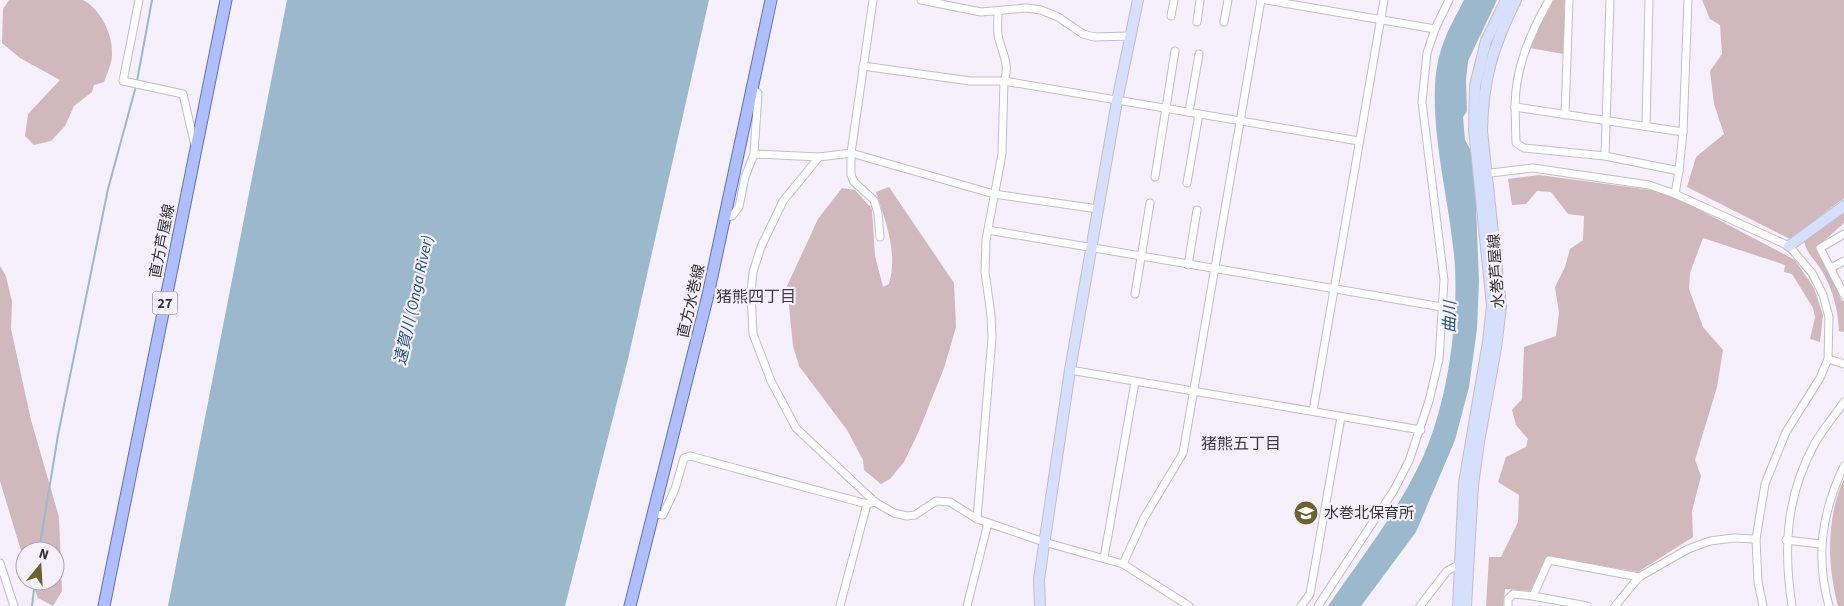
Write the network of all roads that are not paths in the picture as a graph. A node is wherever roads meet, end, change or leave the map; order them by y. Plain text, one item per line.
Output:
1 (139, 0) edge
2 (226, 0) edge
3 (771, 0) edge
4 (873, 0) edge
5 (921, 0) edge
6 (1138, 0) edge
7 (1174, 0) edge
8 (1200, 0) edge
9 (1228, 0) edge
10 (1261, 0) edge
11 (1266, 0) edge
12 (1384, 0) edge
13 (1449, 0) edge
14 (1506, 0) edge
15 (1516, 0) edge
16 (1549, 0) edge
17 (1569, 0) edge
18 (1610, 0) edge
19 (1648, 0) edge
20 (1688, 0) edge
21 (998, 11) junction
22 (1171, 16) dead end
23 (1380, 21) junction
24 (1197, 22) dead end
25 (1224, 22) dead end
26 (1435, 29) junction
27 (1130, 36) junction
28 (1175, 51) dead end
29 (1198, 54) dead end
30 (862, 66) junction
31 (1004, 81) junction
32 (753, 88) junction
33 (1117, 101) junction
34 (1515, 107) junction
35 (1166, 108) junction
36 (1189, 112) junction
37 (1199, 114) junction
38 (1565, 114) junction
39 (1606, 120) junction
40 (1240, 121) junction
41 (1646, 126) junction
42 (1683, 132) junction
43 (1360, 142) junction
44 (196, 149) junction
45 (851, 153) junction
46 (754, 154) junction
47 (819, 156) junction
48 (1605, 156) junction
49 (1680, 171) junction
50 (1483, 174) junction
51 (1156, 177) dead end
52 (1187, 183) dead end
53 (994, 194) junction
54 (1674, 194) junction
55 (1150, 203) dead end
56 (1844, 206) edge
57 (1098, 209) junction
58 (1197, 210) dead end
59 (725, 218) junction
60 (988, 230) junction
61 (1844, 234) edge
62 (880, 237) dead end
63 (1789, 246) junction
64 (1092, 248) junction
65 (1141, 257) junction
66 (1844, 261) edge
67 (1188, 265) junction
68 (1831, 268) junction
69 (1215, 269) junction
70 (1333, 290) junction
71 (1135, 294) dead end
72 (1844, 295) edge
73 (1442, 307) junction
74 (1828, 358) junction
75 (1844, 364) edge
76 (1070, 370) junction
77 (1136, 382) junction
78 (1194, 392) junction
79 (1844, 402) edge
80 (1313, 411) junction
81 (1341, 417) junction
82 (1421, 430) junction
83 (1844, 466) edge
84 (871, 503) junction
85 (655, 514) junction
86 (978, 519) junction
87 (988, 523) junction
88 (1756, 540) junction
89 (1786, 540) junction
90 (1044, 542) junction
91 (1820, 544) junction
92 (1104, 558) junction
93 (0, 563) edge
94 (1464, 563) junction
95 (1123, 564) junction
96 (1639, 577) junction
97 (1533, 596) junction
98 (14, 606) edge
99 (104, 606) edge
100 (630, 606) edge
101 (840, 606) edge
102 (967, 606) edge
103 (1040, 606) edge
104 (1189, 606) edge
105 (1301, 606) edge
106 (1318, 606) edge
107 (1420, 606) edge
108 (1458, 606) edge
109 (1466, 606) edge
110 (1508, 606) edge
111 (1587, 606) edge
112 (1615, 606) edge
113 (1763, 606) edge
114 (1792, 606) edge
115 (1829, 606) edge

1 - 44 street
2 - 44 main road, 直方芦屋線 / 27
3 - 32 main road, 直方水巻線
4 - 30 street
5 - 21 street
6 - 27 main road
7 - 22 street
8 - 24 street
9 - 25 street
10 - 40 street
11 - 23 street
12 - 23 street
13 - 26 street
14 - 50 main road, 水巻芦屋線
15 - 50 main road, 水巻芦屋線
16 - 34 street
17 - 38 street
18 - 39 street
19 - 41 street
20 - 42 street
21 - 27 street
21 - 31 street
23 - 26 street
23 - 43 street
26 - 73 street
27 - 33 main road
28 - 35 street
29 - 36 street
30 - 31 street
30 - 45 street
31 - 33 street
31 - 53 street
32 - 46 street
32 - 59 main road, 直方水巻線
33 - 35 street
33 - 57 main road
34 - 38 street
34 - 48 street
35 - 36 street
35 - 51 street
36 - 37 street
37 - 40 street
37 - 52 street
38 - 39 street
39 - 41 street
39 - 48 street
40 - 43 street
40 - 69 street
41 - 42 street
42 - 49 street
43 - 70 street
44 - 99 main road, 直方芦屋線 / 27
45 - 47 street
45 - 53 street
45 - 62 street
46 - 47 street
46 - 59 street
47 - 84 street
48 - 49 street
49 - 54 street
50 - 54 street
50 - 94 main road, 水巻芦屋線
53 - 57 street
53 - 60 street
54 - 63 street
55 - 65 street
56 - 63 main road
57 - 64 main road
58 - 67 street
59 - 85 main road, 直方水巻線
60 - 64 street
60 - 86 street
61 - 68 street
63 - 74 street
64 - 65 street
64 - 76 main road
65 - 67 street
65 - 71 street
66 - 68 street
67 - 69 street
68 - 72 street
69 - 70 street
69 - 78 street
70 - 73 street
70 - 80 street
73 - 82 street
74 - 75 street
74 - 88 street
76 - 77 street
76 - 90 main road
77 - 78 street
77 - 92 street
78 - 80 street
78 - 95 street
79 - 89 street
80 - 81 street
81 - 82 street
81 - 105 street
82 - 106 street
83 - 91 street
84 - 85 street
84 - 86 street
84 - 101 street
85 - 100 main road, 直方水巻線
86 - 87 street
87 - 90 street
87 - 102 street
88 - 96 street
88 - 113 street
89 - 91 street
89 - 114 street
90 - 92 street
90 - 103 main road
91 - 115 street
92 - 95 street
93 - 98 street
94 - 107 street
94 - 108 main road, 水巻芦屋線
94 - 109 main road, 水巻芦屋線
95 - 104 street
96 - 97 street
96 - 112 street
97 - 110 street
97 - 111 street

